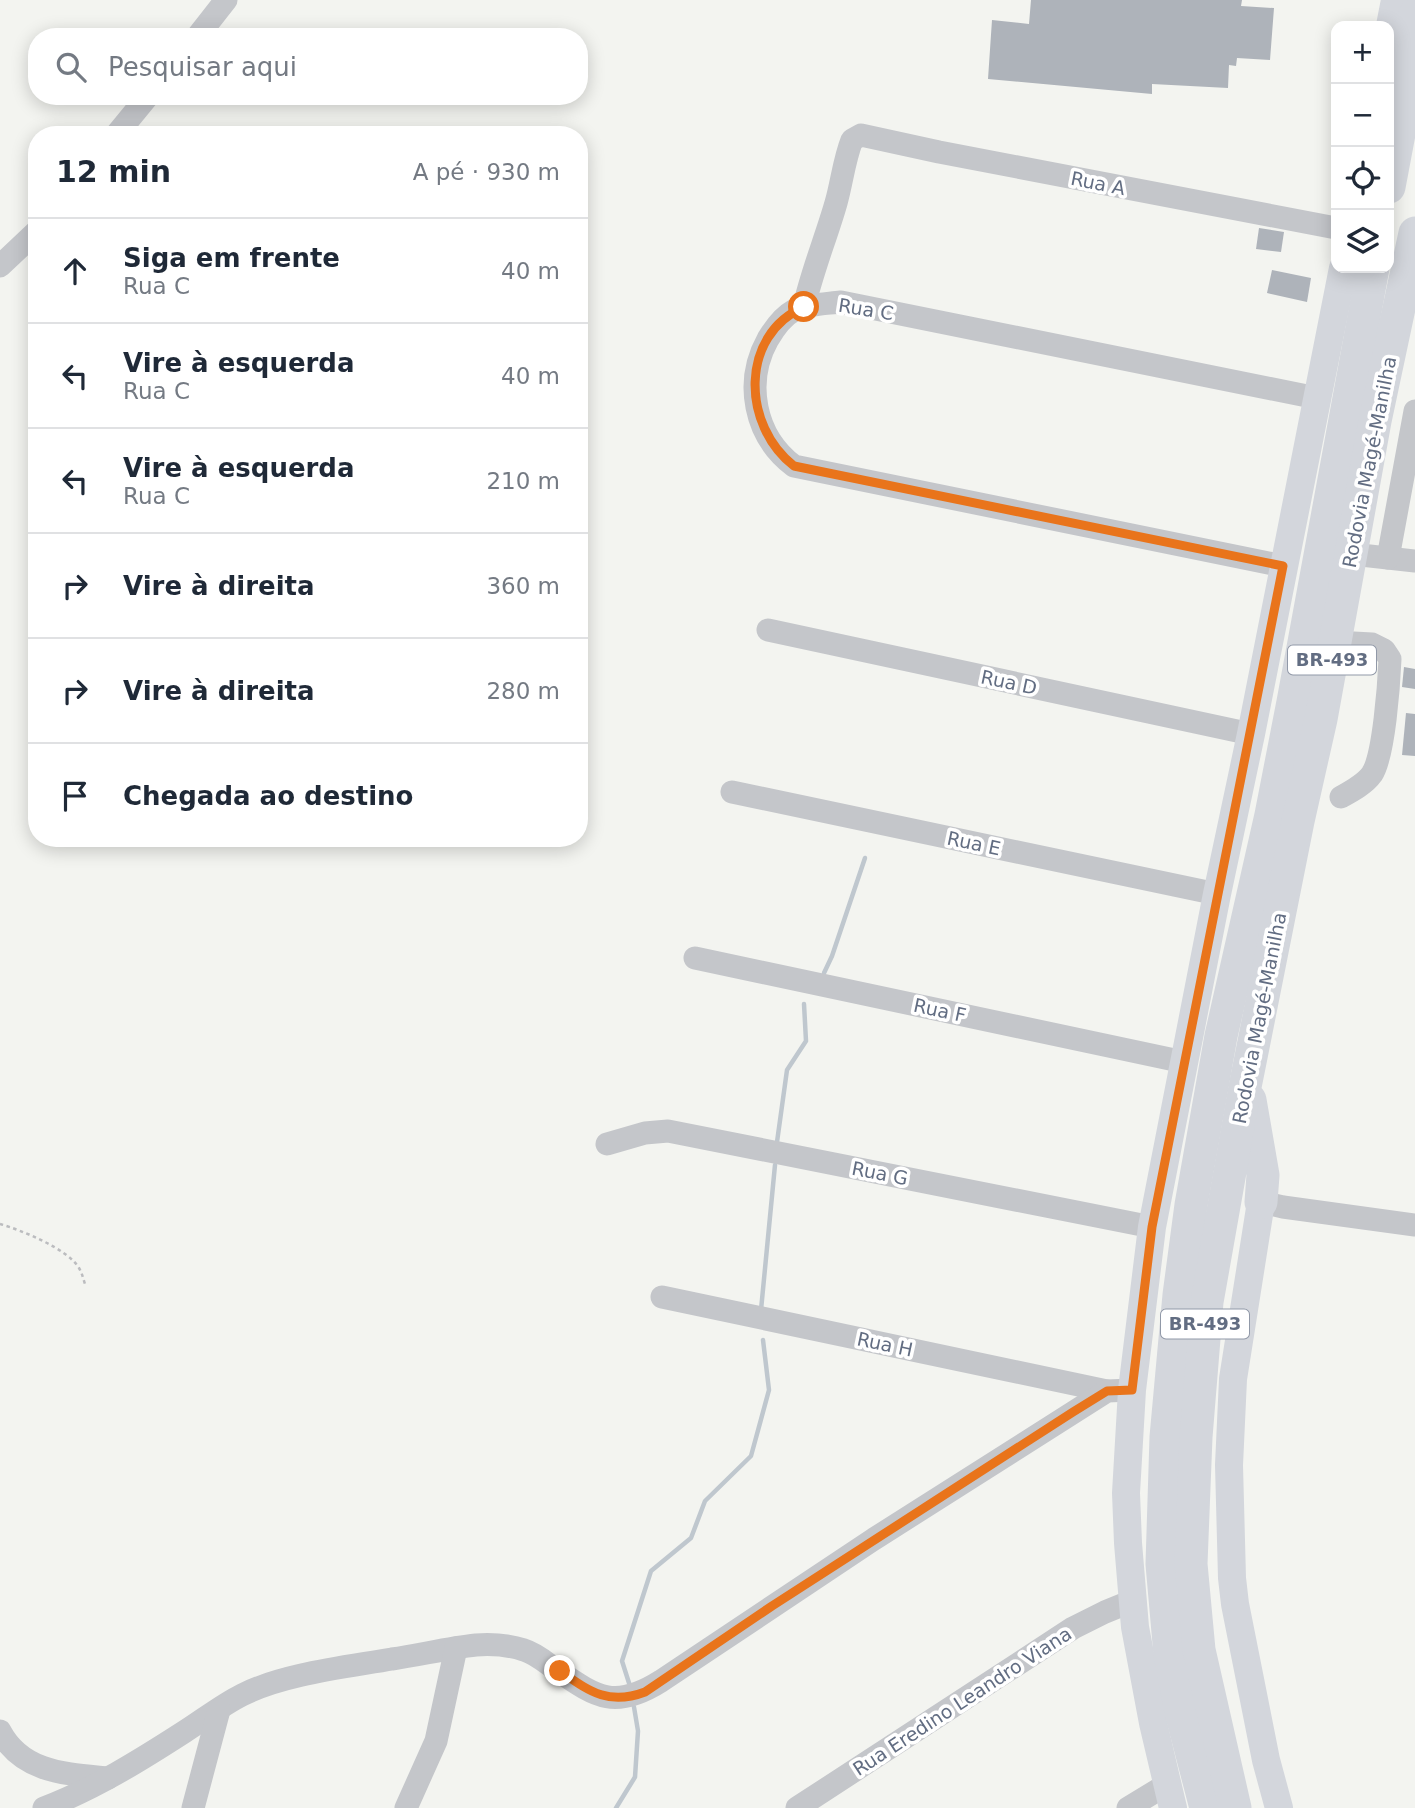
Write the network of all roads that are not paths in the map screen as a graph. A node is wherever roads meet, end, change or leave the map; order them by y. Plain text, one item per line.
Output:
1 (226, 0) edge
2 (1395, 0) edge
3 (1415, 15) edge
4 (1391, 21) edge
5 (204, 28) edge
6 (1415, 49) edge
7 (1390, 84) edge
8 (141, 105) edge
9 (123, 126) edge
10 (1394, 160) edge
11 (1331, 227) edge
12 (1415, 233) edge
13 (28, 240) edge
14 (0, 266) edge
15 (1342, 273) edge
16 (1372, 273) edge
17 (804, 307) junction
18 (1317, 398) junction
19 (1415, 411) edge
20 (1352, 554) junction
21 (1388, 558) junction
22 (1415, 561) edge
23 (1283, 566) junction
24 (768, 630) dead end
25 (1335, 642) junction
26 (1251, 734) junction
27 (732, 792) dead end
28 (1341, 797) dead end
29 (1217, 894) junction
30 (695, 958) dead end
31 (1184, 1062) junction
32 (1245, 1087) junction
33 (607, 1144) dead end
34 (1261, 1202) junction
35 (1415, 1225) edge
36 (1152, 1227) junction
37 (662, 1297) dead end
38 (1120, 1390) junction
39 (1177, 1564) junction
40 (1233, 1591) junction
41 (1134, 1614) junction
42 (456, 1648) junction
43 (1185, 1653) junction
44 (219, 1710) junction
45 (0, 1731) edge
46 (108, 1778) junction
47 (1169, 1797) edge
48 (44, 1808) edge
49 (193, 1808) edge
50 (407, 1808) edge
51 (797, 1808) edge
52 (1128, 1808) edge
53 (1206, 1808) edge
54 (1235, 1808) edge
55 (1279, 1808) edge

1 - 5 street
2 - 4 main road
3 - 7 highway
6 - 10 highway
8 - 9 street
11 - 17 street, Rua A
12 - 20 highway, Rodovia Magé-Manilha / BR-493
13 - 14 street
15 - 18 main road
16 - 39 highway, Rodovia Magé-Manilha / BR-493
17 - 18 street, Rua C
17 - 23 street, Rua C
18 - 23 main road
19 - 21 street
20 - 21 street
20 - 25 highway, Rodovia Magé-Manilha / BR-493
21 - 22 street
23 - 26 main road
24 - 26 street, Rua D
25 - 28 street
25 - 32 highway, Rodovia Magé-Manilha / BR-493
26 - 29 main road
27 - 29 street, Rua E
29 - 31 main road
30 - 31 street, Rua F
31 - 36 main road
32 - 34 highway
32 - 39 highway, Rodovia Magé-Manilha / BR-493
33 - 36 street, Rua G
34 - 35 street
34 - 40 main road
36 - 38 main road
37 - 38 street, Rua H
38 - 41 main road
38 - 42 street
39 - 43 highway, Rodovia Magé-Manilha / BR-493
40 - 41 main road
40 - 55 main road
41 - 47 main road
41 - 51 street, Rua Eredino Leandro Viana
42 - 44 street
42 - 50 street
43 - 53 highway, Rodovia Magé-Manilha / BR-493
43 - 54 highway, Rodovia Magé-Manilha / BR-493
44 - 46 street
44 - 49 street
45 - 46 street
46 - 48 street
47 - 52 street

